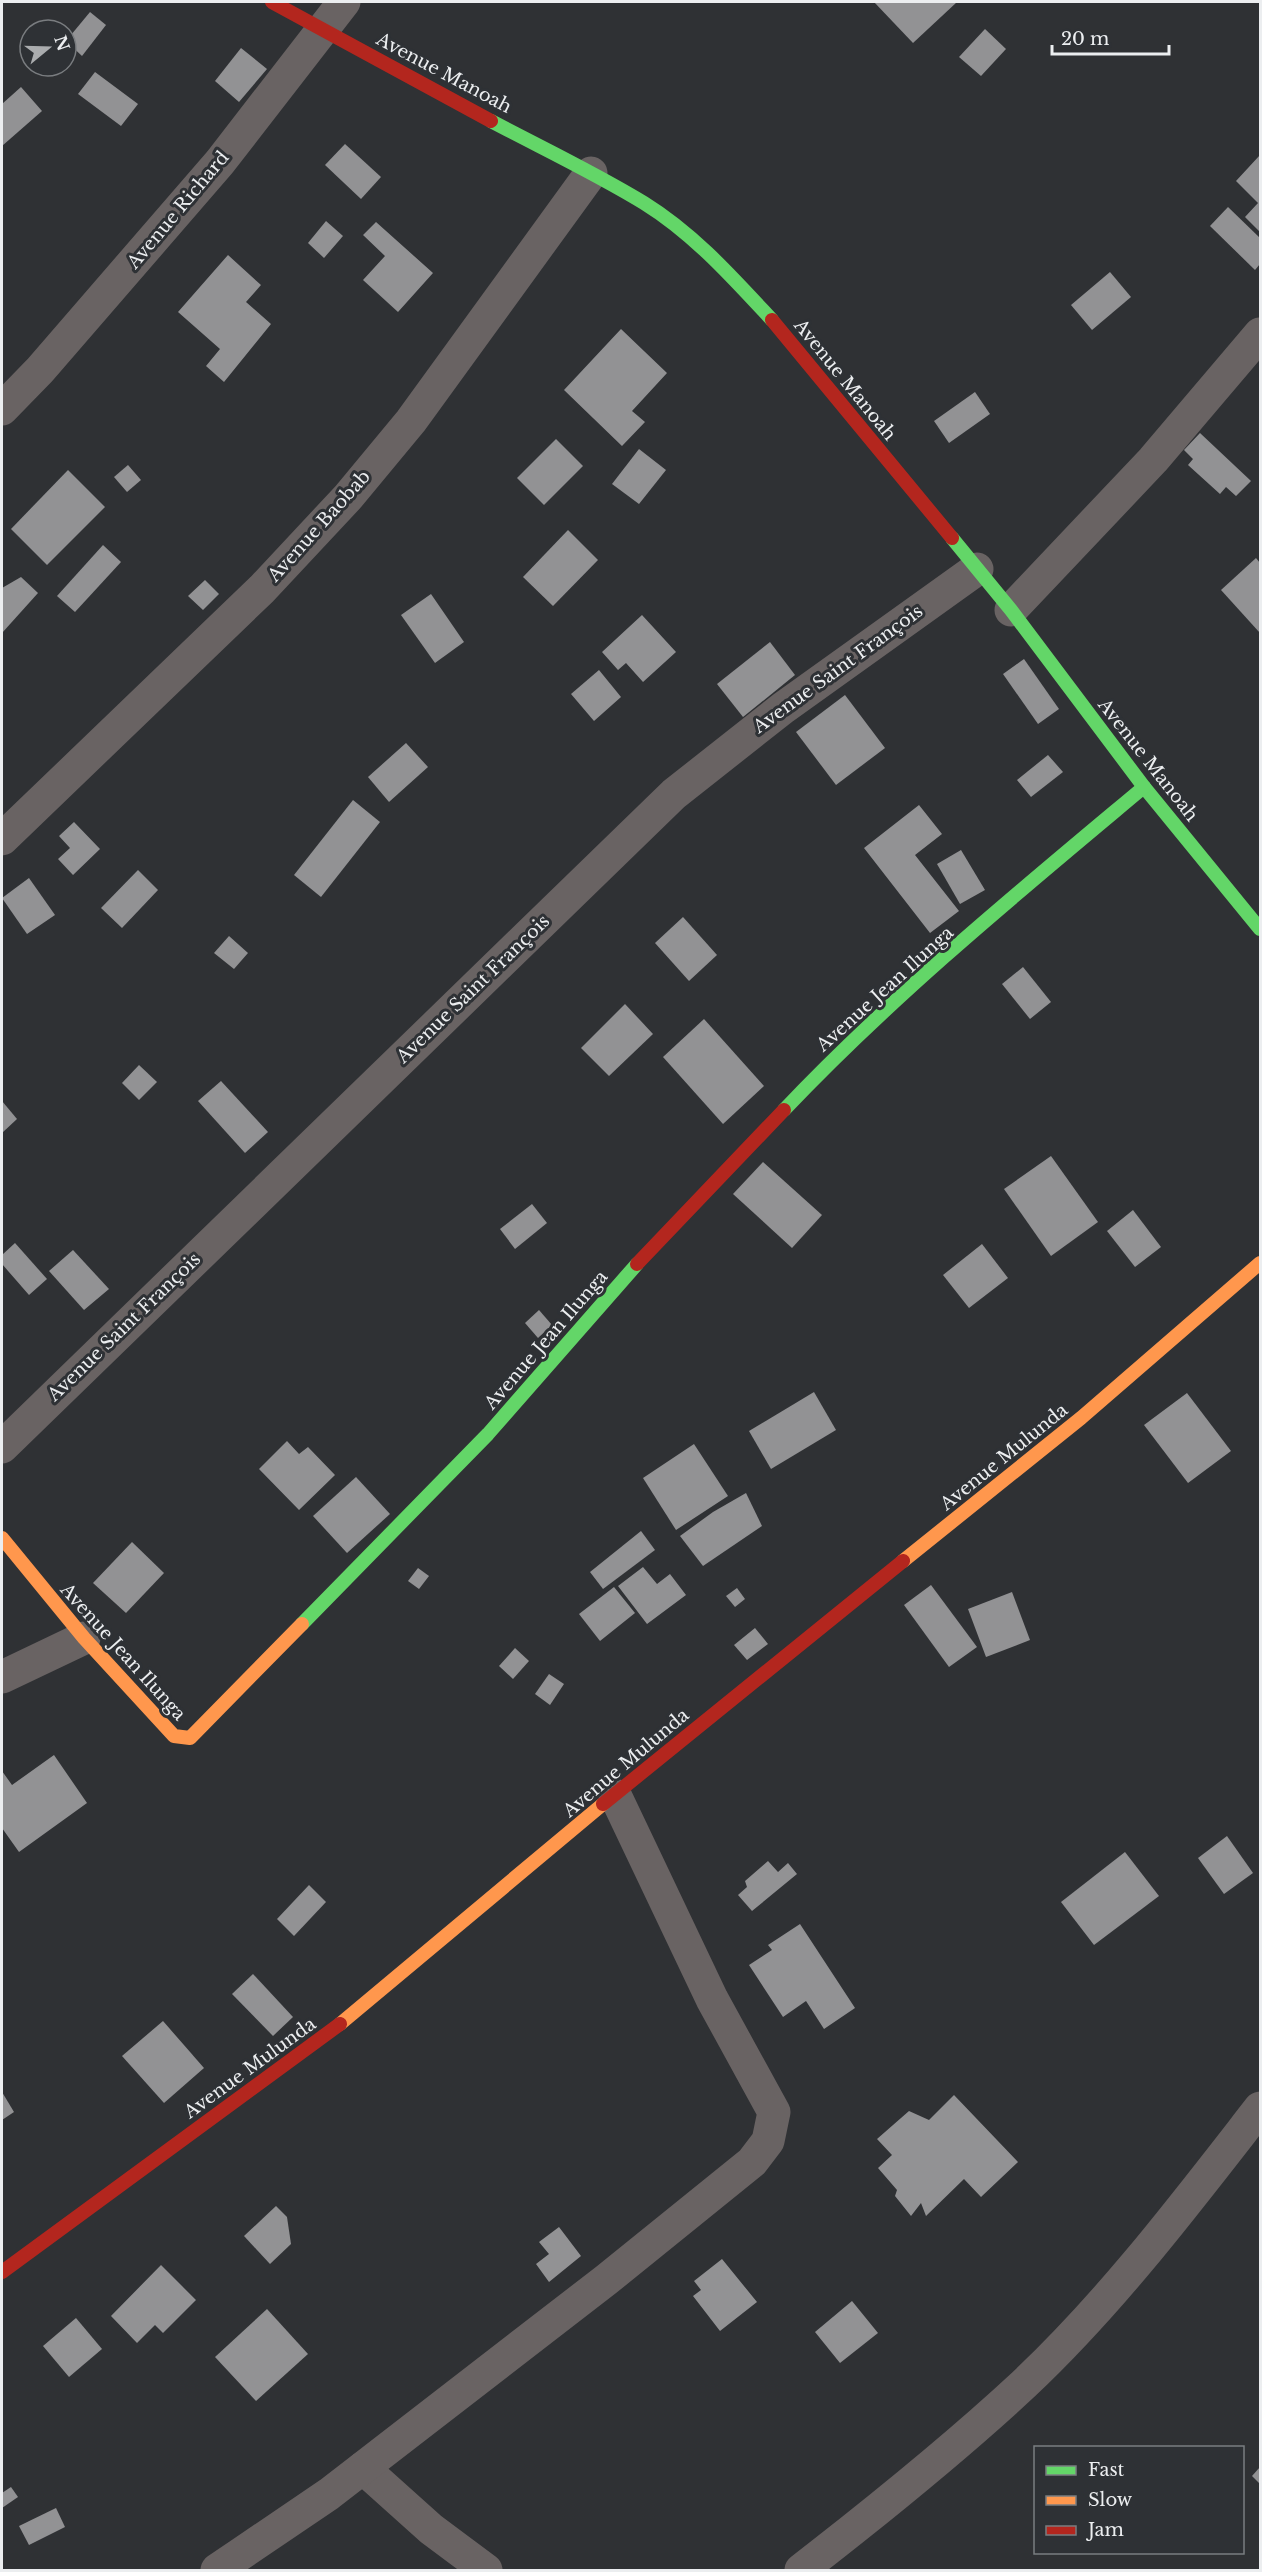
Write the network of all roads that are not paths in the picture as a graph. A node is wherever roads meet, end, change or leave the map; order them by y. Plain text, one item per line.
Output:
1 (272, 2) edge
2 (344, 2) edge
3 (321, 28) junction
4 (591, 173) junction
5 (1260, 334) edge
6 (2, 409) edge
7 (977, 569) junction
8 (1011, 610) junction
9 (1144, 787) junction
10 (2, 839) edge
11 (1260, 929) edge
12 (1260, 1263) edge
13 (2, 1446) edge
14 (2, 1538) edge
15 (84, 1638) junction
16 (2, 1677) edge
17 (615, 1795) junction
18 (1260, 2108) edge
19 (2, 2272) edge
20 (363, 2468) junction
21 (217, 2571) edge
22 (486, 2571) edge
23 (801, 2571) edge

1 - 3 street, Avenue Manoah
2 - 3 street, Avenue Richard
3 - 4 street, Avenue Manoah
3 - 6 street, Avenue Richard
4 - 7 street, Avenue Manoah
4 - 10 street, Avenue Baobab
5 - 8 street
7 - 8 street, Avenue Manoah
7 - 13 street, Avenue Saint François
8 - 9 street, Avenue Manoah
9 - 11 street, Avenue Manoah
9 - 15 street, Avenue Jean Ilunga
12 - 17 street, Avenue Mulunda
14 - 15 street, Avenue Jean Ilunga
15 - 16 street
17 - 19 street, Avenue Mulunda
17 - 20 street
18 - 23 street
20 - 21 street
20 - 22 street

